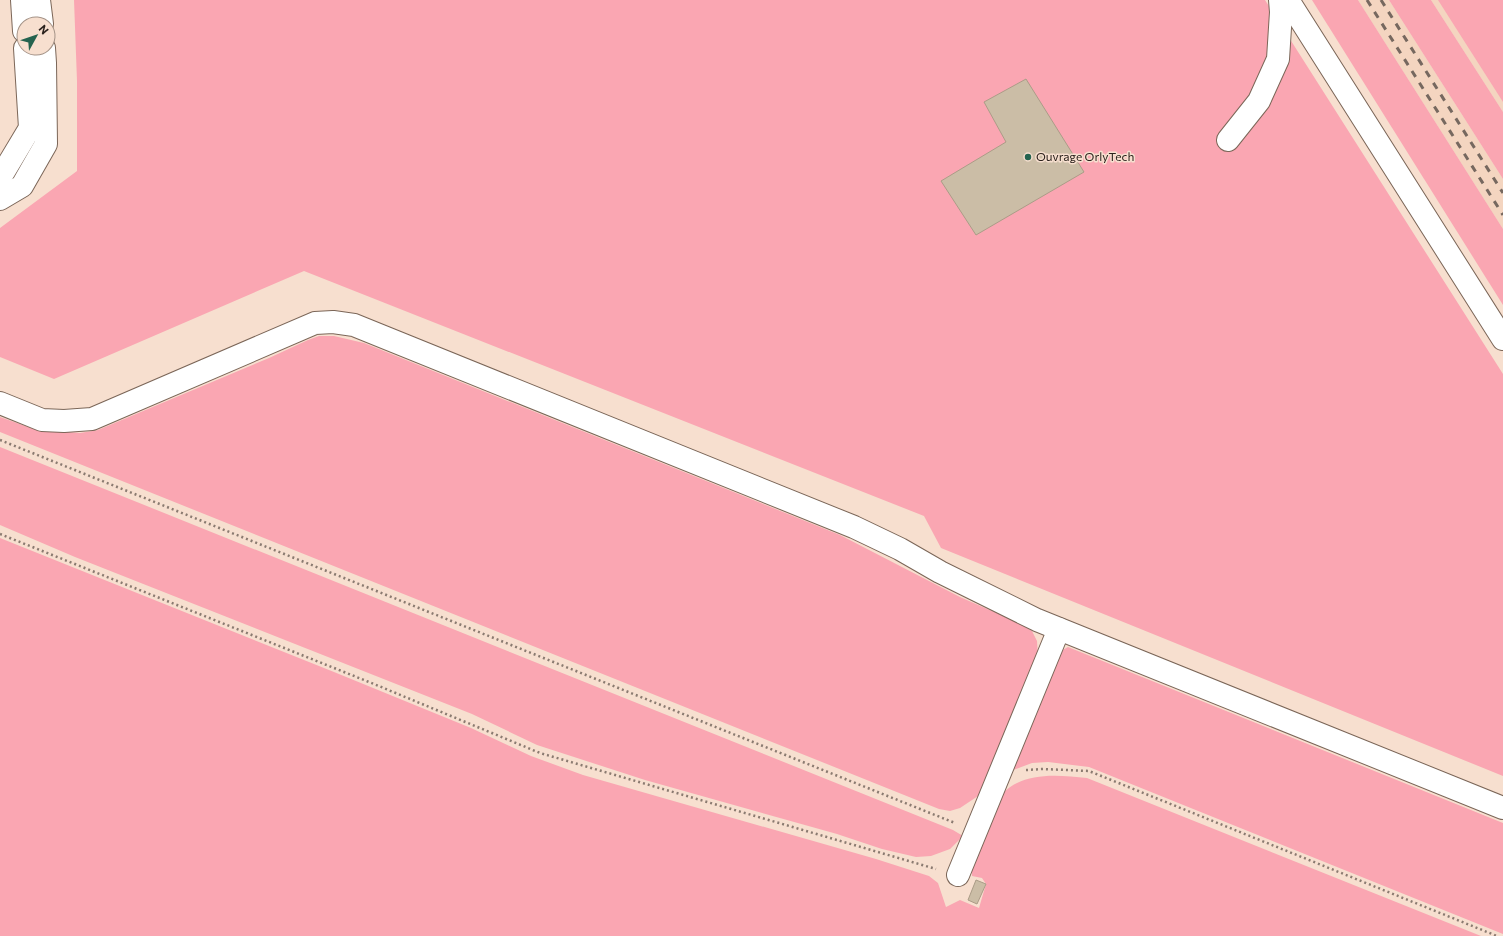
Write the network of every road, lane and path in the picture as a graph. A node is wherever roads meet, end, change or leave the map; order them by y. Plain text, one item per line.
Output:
1 (22, 0) edge
2 (40, 0) edge
3 (1280, 0) edge
4 (1288, 0) edge
5 (23, 16) edge
6 (41, 16) edge
7 (26, 56) edge
8 (45, 56) edge
9 (1228, 140) dead end
10 (0, 178) edge
11 (0, 199) edge
12 (1503, 339) edge
13 (0, 403) edge
14 (0, 440) edge
15 (0, 534) edge
16 (1059, 629) junction
17 (1022, 772) dead end
18 (1503, 808) edge
19 (976, 832) junction
20 (958, 875) joint
21 (1497, 936) edge

1 - 5 lane
2 - 6 lane
3 - 9 lane
4 - 12 lane
7 - 10 lane
8 - 11 lane
13 - 16 lane
14 - 19 path
15 - 20 path
16 - 18 lane
16 - 19 lane
17 - 21 path
19 - 20 lane

